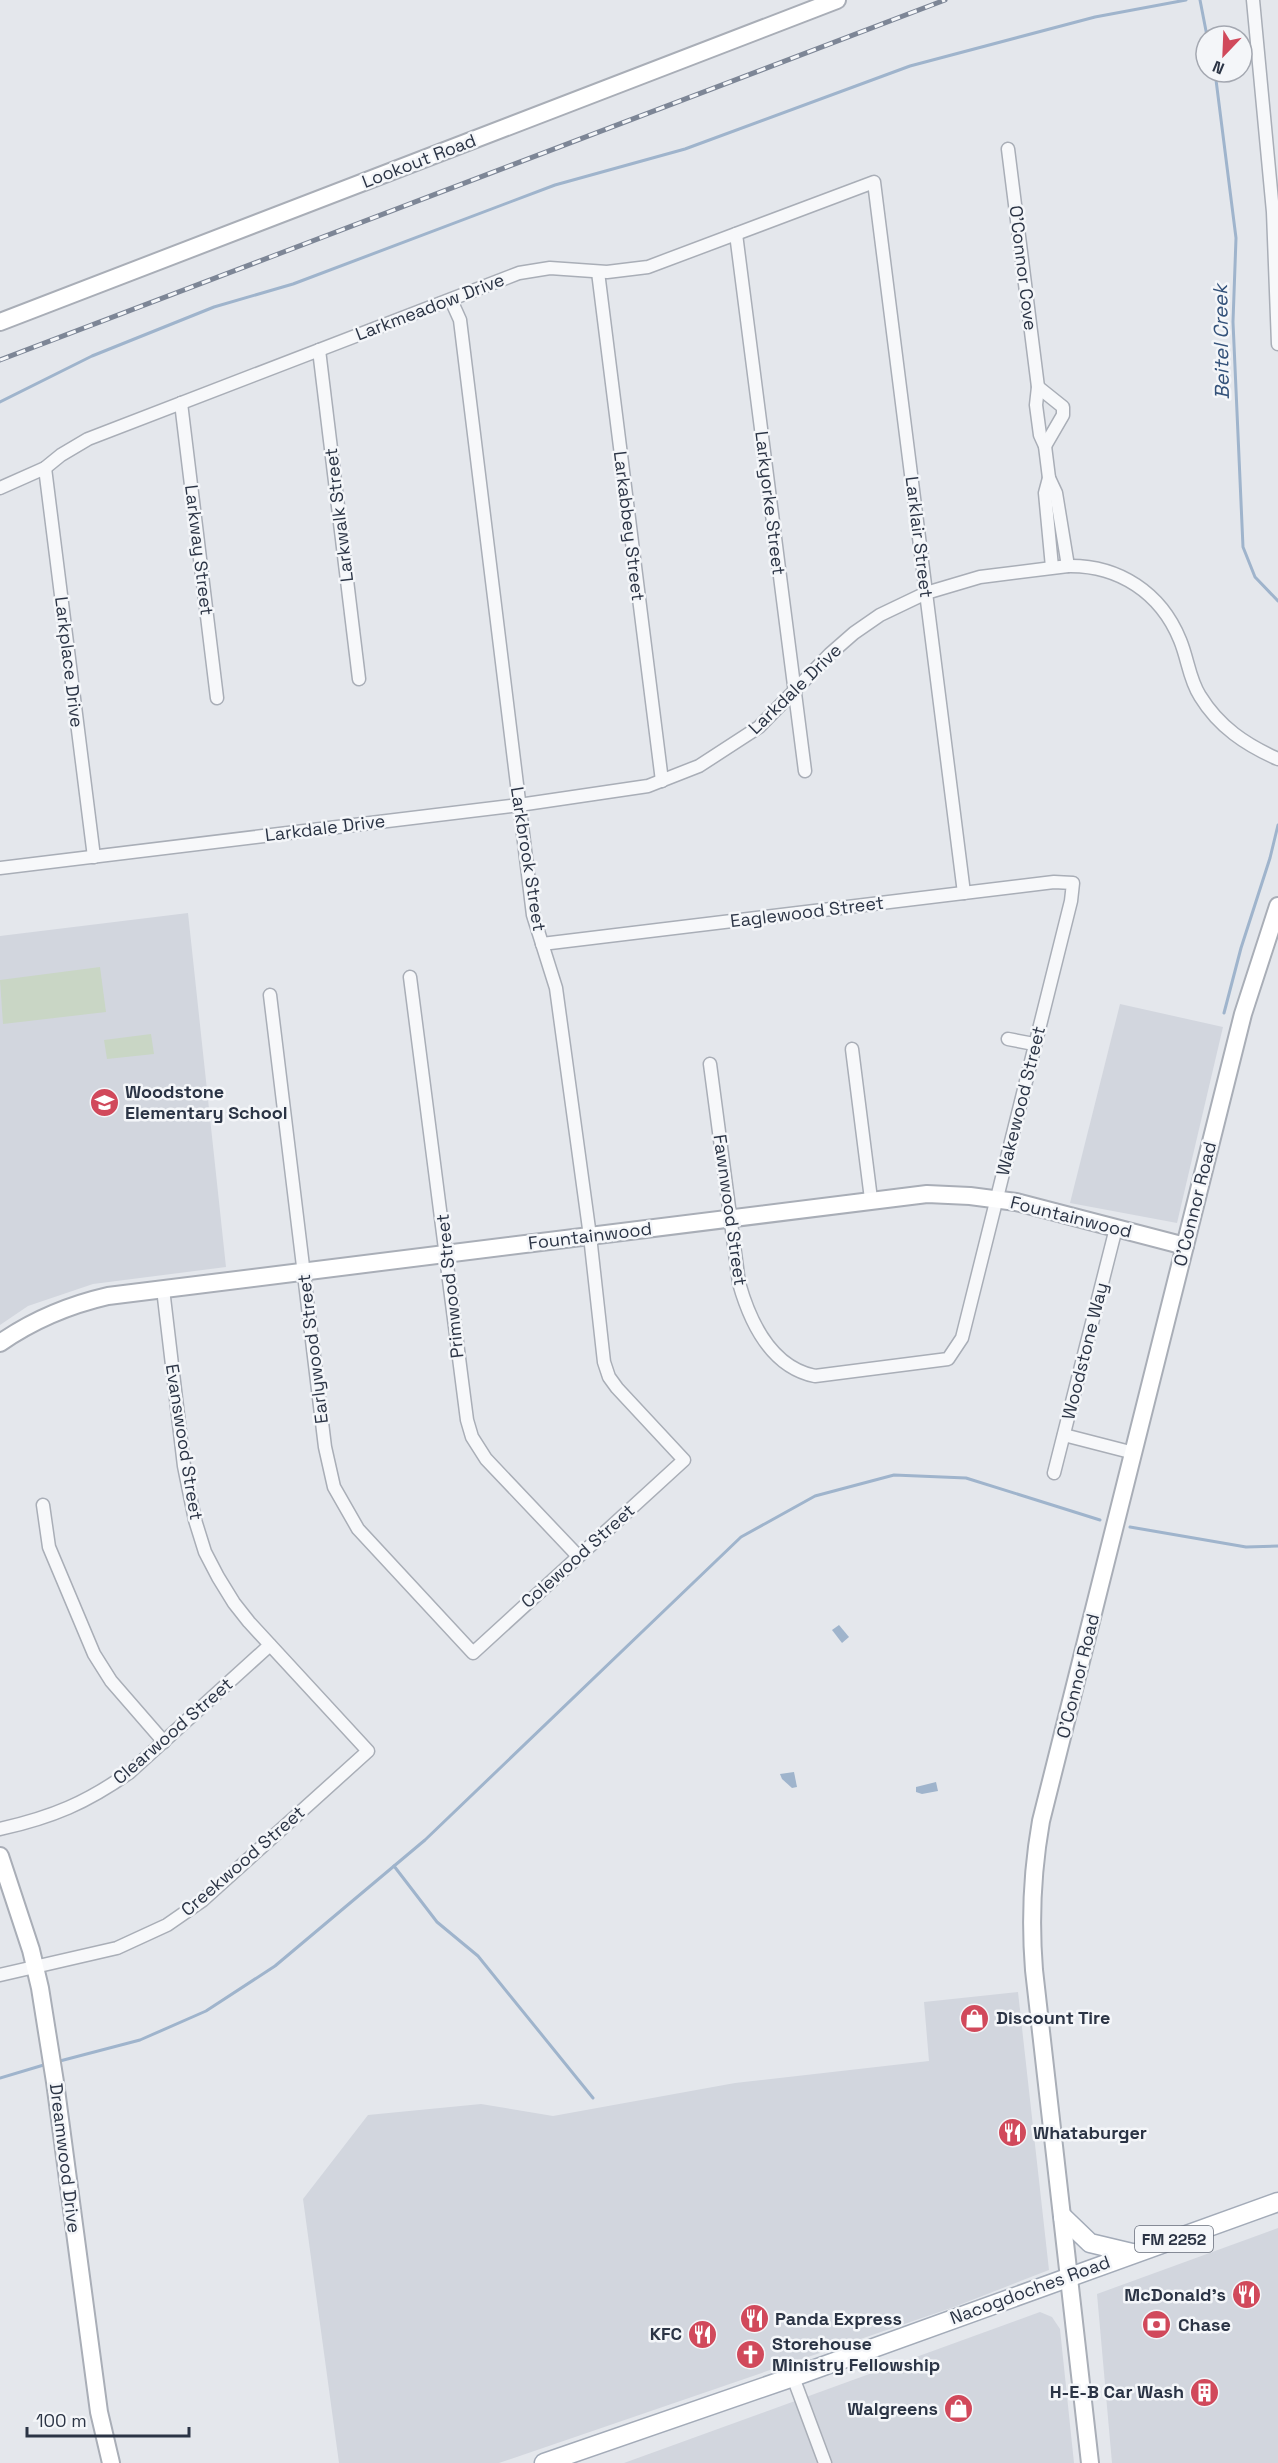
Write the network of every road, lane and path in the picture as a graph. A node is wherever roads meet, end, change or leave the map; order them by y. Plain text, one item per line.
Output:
1 (837, 0) edge
2 (1253, 0) edge
3 (1008, 148) dead end
4 (874, 182) joint
5 (736, 234) junction
6 (598, 272) junction
7 (452, 300) junction
8 (0, 322) edge
9 (1278, 344) edge
10 (319, 350) junction
11 (1038, 387) junction
12 (181, 403) junction
13 (1045, 446) junction
14 (45, 468) junction
15 (1049, 478) junction
16 (0, 488) edge
17 (1068, 566) junction
18 (1052, 567) junction
19 (926, 593) junction
20 (359, 680) dead end
21 (794, 692) junction
22 (217, 698) dead end
23 (1278, 759) edge
24 (805, 771) dead end
25 (662, 781) junction
26 (519, 805) junction
27 (94, 857) junction
28 (0, 868) edge
29 (1073, 883) joint
30 (964, 893) junction
31 (1278, 906) edge
32 (542, 944) junction
33 (410, 977) dead end
34 (270, 994) dead end
35 (1008, 1039) dead end
36 (1034, 1044) junction
37 (852, 1049) dead end
38 (710, 1064) dead end
39 (871, 1199) junction
40 (997, 1199) junction
41 (729, 1218) junction
42 (1116, 1228) junction
43 (590, 1236) junction
44 (1185, 1246) junction
45 (447, 1253) junction
46 (304, 1271) junction
47 (163, 1289) junction
48 (0, 1343) edge
49 (798, 1371) joint
50 (1064, 1435) junction
51 (1134, 1453) junction
52 (684, 1460) joint
53 (1054, 1473) dead end
54 (43, 1505) dead end
55 (578, 1556) junction
56 (270, 1646) junction
57 (473, 1653) joint
58 (164, 1742) junction
59 (368, 1751) joint
60 (0, 1829) edge
61 (0, 1856) edge
62 (34, 1966) junction
63 (0, 1975) edge
64 (1278, 2202) edge
65 (1063, 2217) junction
66 (1134, 2253) junction
67 (1070, 2276) junction
68 (794, 2377) junction
69 (111, 2463) edge
70 (544, 2463) edge
71 (825, 2463) edge
72 (1089, 2463) edge

1 - 8 street, Lookout Road
2 - 9 street
3 - 11 street, O'Connor Cove
4 - 5 street, Larkmeadow Drive
4 - 19 street, Larklair Street
5 - 6 street, Larkmeadow Drive
5 - 21 street, Larkyorke Street
6 - 7 street, Larkmeadow Drive
6 - 25 street, Larkabbey Street
7 - 10 street, Larkmeadow Drive
7 - 26 street, Larkbrook Street
10 - 12 street, Larkmeadow Drive
10 - 20 street, Larkwalk Street
11 - 13 street, O'Connor Cove
11 - 13 street
12 - 14 street, Larkmeadow Drive
12 - 22 street, Larkway Street
13 - 15 street, O'Connor Cove
14 - 16 street, Larkmeadow Drive
14 - 27 street, Larkplace Drive
15 - 17 street, O'Connor Cove
15 - 18 street, O'Connor Cove
17 - 18 street, Larkdale Drive
17 - 23 street, Larkdale Drive
18 - 19 street, Larkdale Drive
19 - 21 street, Larkdale Drive
19 - 30 street, Larklair Street
21 - 24 street, Larkyorke Street
21 - 25 street, Larkdale Drive
25 - 26 street, Larkdale Drive
26 - 27 street, Larkdale Drive
26 - 32 street, Larkbrook Street
27 - 28 street, Larkdale Drive
29 - 30 street, Eaglewood Street
29 - 36 street, Wakewood Street
30 - 32 street, Eaglewood Street
31 - 44 street, O'Connor Road
32 - 43 street, Larkbrook Street
33 - 45 street, Primwood Street
34 - 46 street, Earlywood Street
35 - 36 street
36 - 40 street, Wakewood Street
37 - 39 street
38 - 41 street, Fawnwood Street
39 - 40 street, Fountainwood
39 - 41 street, Fountainwood
40 - 42 street, Fountainwood
40 - 49 street, Wakewood Street
41 - 43 street, Fountainwood
41 - 49 street, Fawnwood Street
42 - 44 street, Fountainwood
42 - 50 street, Woodstone Way
43 - 45 street, Fountainwood
43 - 52 street, Larkbrook Street
44 - 51 street, O'Connor Road
45 - 46 street, Fountainwood
45 - 55 street, Primwood Street
46 - 47 street, Fountainwood
46 - 57 street, Earlywood Street
47 - 48 street, Fountainwood
47 - 56 street, Evanswood Street
50 - 51 street
50 - 53 street, Woodstone Way
51 - 65 street, O'Connor Road
52 - 55 street, Colewood Street
54 - 58 street
55 - 57 street, Colewood Street
56 - 58 street, Clearwood Street
56 - 59 street, Evanswood Street
58 - 60 street, Clearwood Street
59 - 62 street, Creekwood Street
61 - 62 street, Dreamwood Drive
62 - 63 street, Creekwood Street
62 - 69 street, Dreamwood Drive
64 - 66 main road, Nacogdoches Road / FM 2252
65 - 66 main road
65 - 67 street, O'Connor Road
66 - 67 main road, Nacogdoches Road / FM 2252
67 - 68 main road, Nacogdoches Road / FM 2252
67 - 72 street, O'Connor Road
68 - 70 main road, Nacogdoches Road / FM 2252
68 - 71 street

